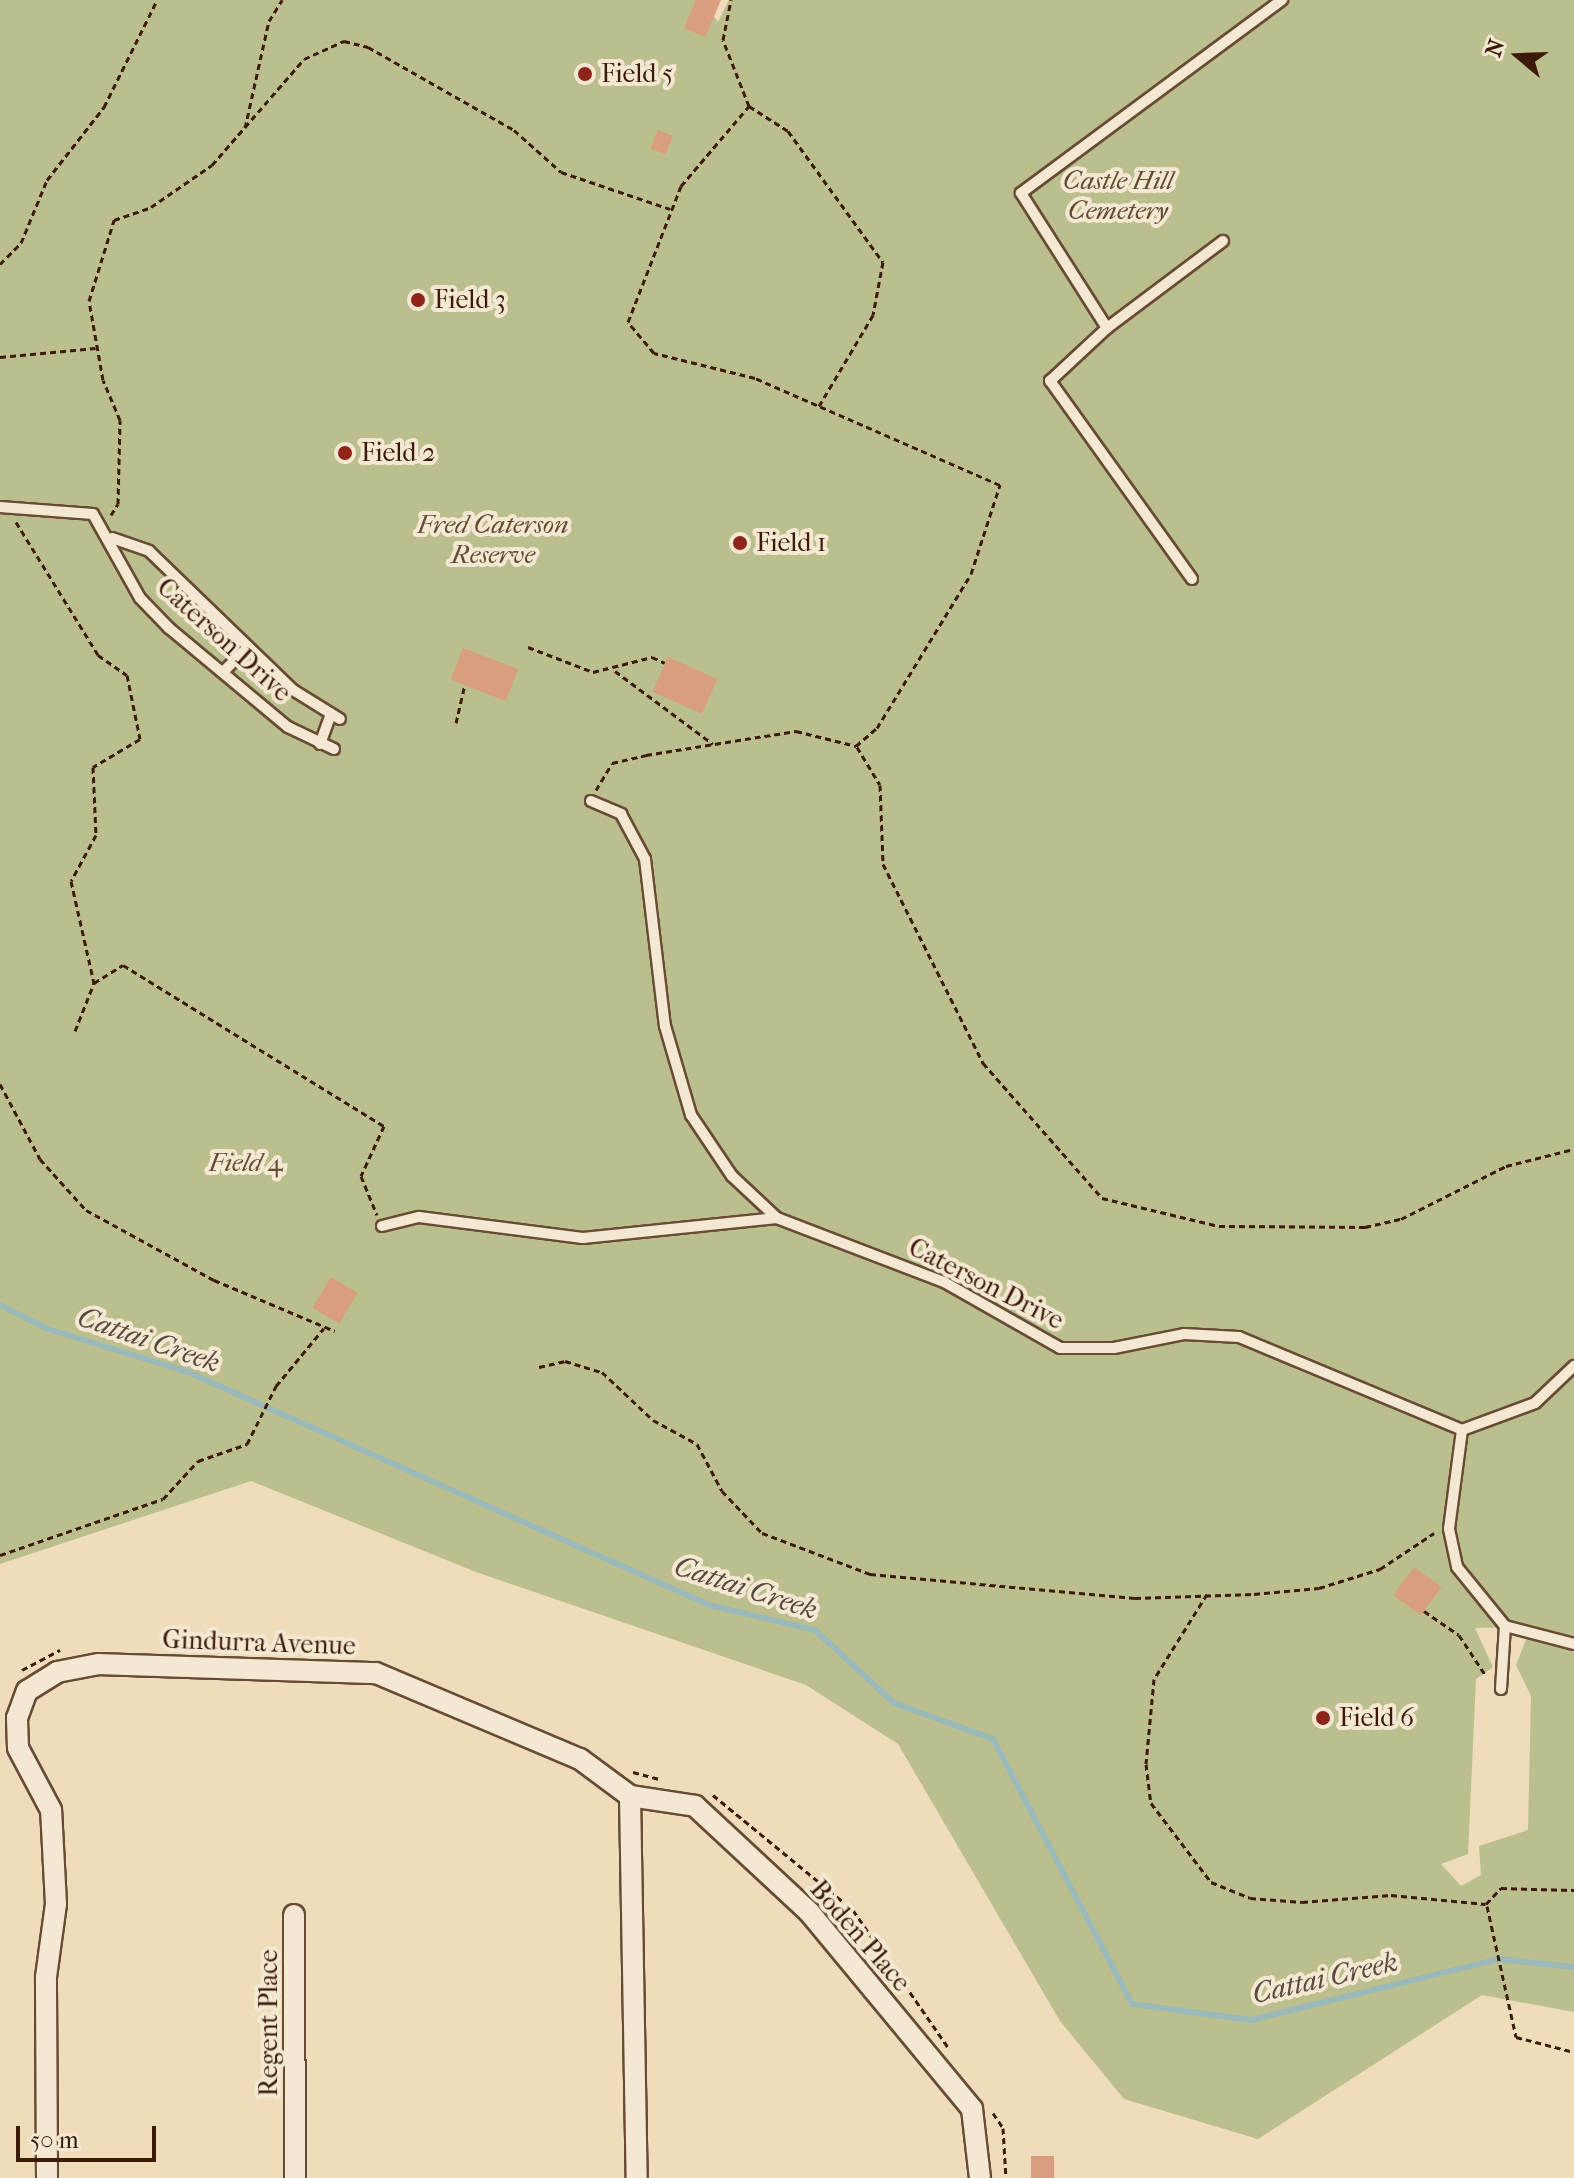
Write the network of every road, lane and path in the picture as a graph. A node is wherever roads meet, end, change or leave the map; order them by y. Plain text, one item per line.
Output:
1 (157, 0) edge
2 (282, 0) edge
3 (731, 0) edge
4 (1282, 0) edge
5 (749, 106) junction
6 (244, 132) junction
7 (670, 209) junction
8 (1223, 241) dead end
9 (0, 264) edge
10 (1107, 328) junction
11 (97, 348) junction
12 (0, 357) edge
13 (819, 406) junction
14 (5, 508) edge
15 (104, 525) junction
16 (112, 538) junction
17 (1192, 579) dead end
18 (248, 647) junction
19 (528, 647) dead end
20 (665, 663) dead end
21 (224, 671) junction
22 (615, 671) junction
23 (465, 685) dead end
24 (456, 723) dead end
25 (320, 744) junction
26 (713, 744) junction
27 (856, 746) junction
28 (334, 749) dead end
29 (591, 801) joint
30 (94, 983) junction
31 (75, 1031) dead end
32 (0, 1084) edge
33 (1574, 1149) edge
34 (777, 1218) junction
35 (382, 1226) joint
36 (324, 1328) junction
37 (335, 1331) dead end
38 (1574, 1366) edge
39 (539, 1367) dead end
40 (1462, 1430) junction
41 (1449, 1529) junction
42 (0, 1555) edge
43 (1207, 1594) junction
44 (1424, 1611) dead end
45 (1505, 1626) junction
46 (1574, 1644) edge
47 (1501, 1689) joint
48 (630, 1796) junction
49 (1574, 1890) edge
50 (1486, 1904) junction
51 (294, 1915) dead end
52 (1574, 2052) edge
53 (47, 2178) edge
54 (295, 2178) edge
55 (637, 2178) edge
56 (980, 2178) edge

1 - 9 path
2 - 6 path
3 - 5 path
4 - 10 lane
5 - 7 path
5 - 13 path
6 - 7 path
6 - 11 path
7 - 13 path
8 - 10 lane
10 - 17 lane
11 - 12 path
11 - 15 path
13 - 27 path
14 - 15 lane
14 - 30 path
15 - 16 lane, Caterson Drive
16 - 18 lane, Caterson Drive
16 - 21 lane, Caterson Drive
18 - 21 lane
18 - 25 lane, Caterson Drive
19 - 22 path
20 - 22 path
21 - 25 lane, Caterson Drive
22 - 26 path
23 - 24 path
25 - 28 lane, Caterson Drive
26 - 27 path
26 - 29 path
27 - 33 path
29 - 34 lane, Caterson Drive
30 - 31 path
30 - 35 path
32 - 36 path
34 - 35 lane
34 - 40 lane, Caterson Drive
36 - 37 path
36 - 42 path
38 - 40 lane
39 - 43 path
40 - 41 lane
41 - 43 path
41 - 45 lane
43 - 50 path
44 - 47 path
45 - 46 lane
45 - 47 lane
48 - 53 street, Gindurra Avenue
48 - 55 street
48 - 56 street, Boden Place
49 - 50 path
50 - 52 path
51 - 54 street, Regent Place

